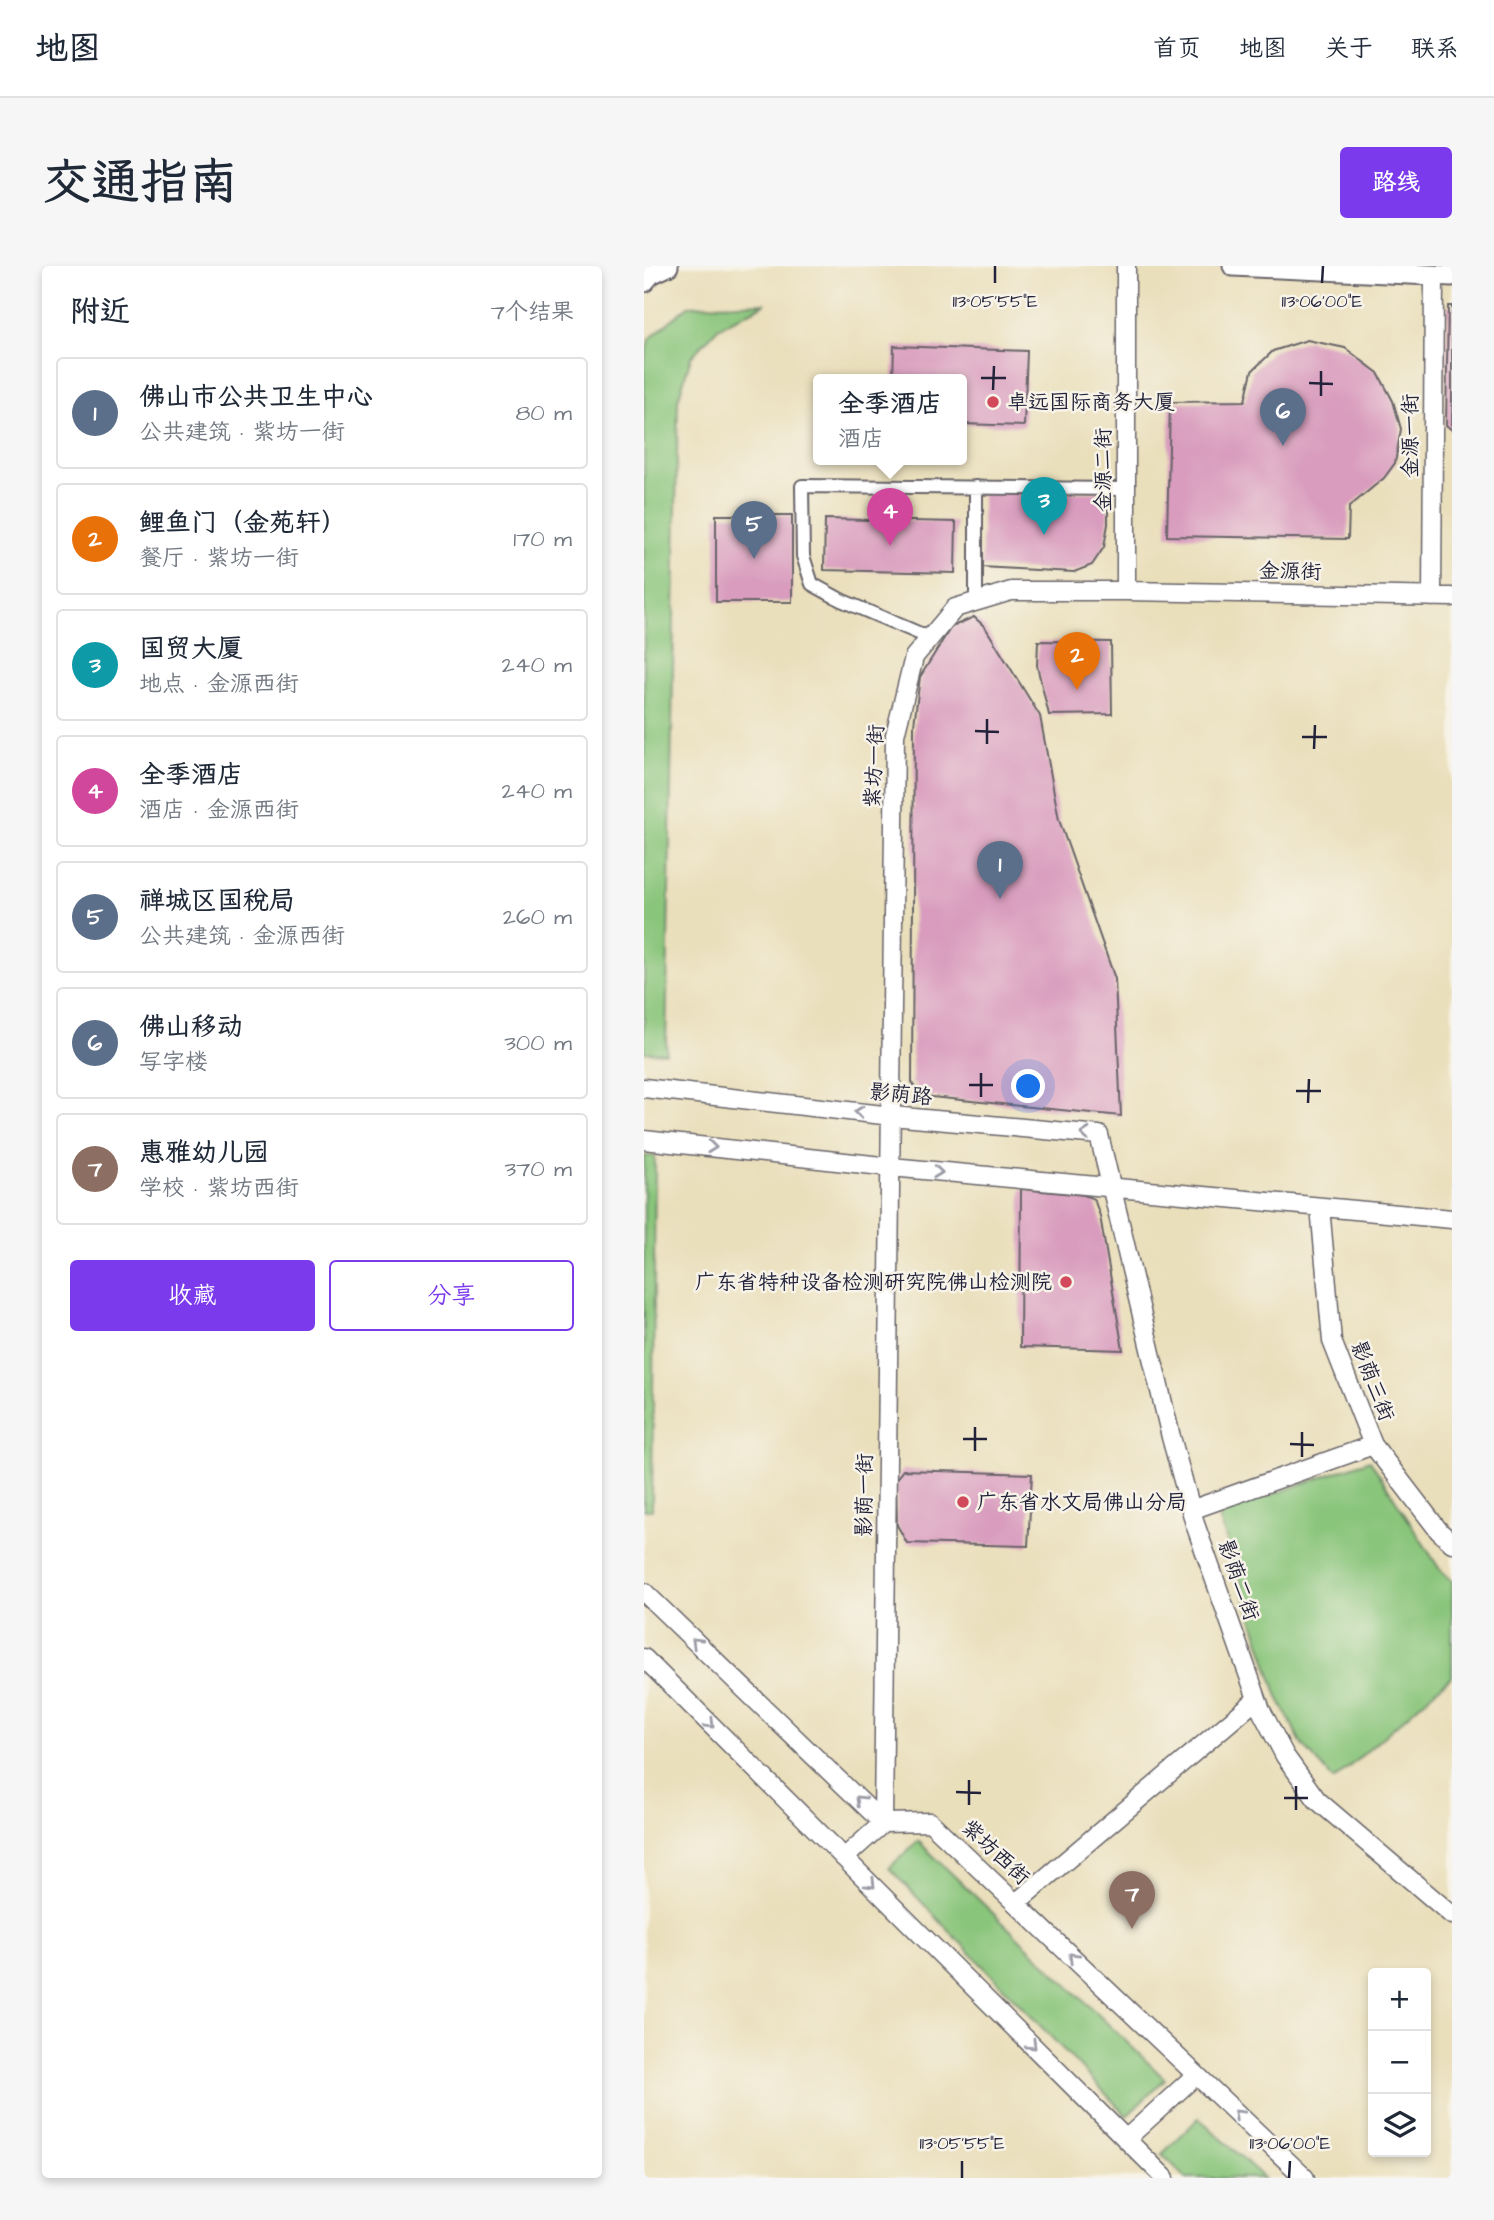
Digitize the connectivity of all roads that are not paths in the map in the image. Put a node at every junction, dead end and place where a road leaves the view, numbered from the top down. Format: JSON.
{"nodes":[{"id":1,"x":668,"y":266,"type":"edge"},
{"id":2,"x":1126,"y":266,"type":"edge"},
{"id":3,"x":1233,"y":266,"type":"edge"},
{"id":4,"x":1443,"y":275,"type":"edge"},
{"id":5,"x":644,"y":282,"type":"edge"},
{"id":6,"x":976,"y":487,"type":"junction"},
{"id":7,"x":1126,"y":489,"type":"junction"},
{"id":8,"x":1126,"y":591,"type":"junction"},
{"id":9,"x":1432,"y":597,"type":"junction"},
{"id":10,"x":1452,"y":597,"type":"edge"},
{"id":11,"x":976,"y":602,"type":"junction"},
{"id":12,"x":930,"y":638,"type":"junction"},
{"id":13,"x":644,"y":1088,"type":"edge"},
{"id":14,"x":892,"y":1116,"type":"junction"},
{"id":15,"x":644,"y":1140,"type":"edge"},
{"id":16,"x":891,"y":1167,"type":"junction"},
{"id":17,"x":1110,"y":1189,"type":"junction"},
{"id":18,"x":1320,"y":1207,"type":"junction"},
{"id":19,"x":1452,"y":1219,"type":"edge"},
{"id":20,"x":1373,"y":1445,"type":"junction"},
{"id":21,"x":1191,"y":1510,"type":"junction"},
{"id":22,"x":1452,"y":1543,"type":"edge"},
{"id":23,"x":644,"y":1592,"type":"edge"},
{"id":24,"x":644,"y":1658,"type":"edge"},
{"id":25,"x":1257,"y":1699,"type":"junction"},
{"id":26,"x":883,"y":1823,"type":"junction"},
{"id":27,"x":844,"y":1857,"type":"junction"},
{"id":28,"x":1016,"y":1903,"type":"junction"},
{"id":29,"x":1452,"y":1915,"type":"edge"},
{"id":30,"x":1196,"y":2075,"type":"junction"},
{"id":31,"x":1126,"y":2139,"type":"junction"},
{"id":32,"x":1165,"y":2178,"type":"edge"},
{"id":33,"x":1305,"y":2178,"type":"edge"}],
"edges":[{"from":1,"to":5,"type":"main road"},
{"from":2,"to":7,"type":"street","name":"金源二街"},
{"from":3,"to":4,"type":"main road"},
{"from":4,"to":9,"type":"street","name":"金源一街"},
{"from":6,"to":7,"type":"street"},
{"from":6,"to":11,"type":"street"},
{"from":6,"to":12,"type":"street"},
{"from":7,"to":8,"type":"street","name":"金源二街"},
{"from":8,"to":9,"type":"street","name":"金源街"},
{"from":8,"to":11,"type":"street","name":"紫坊一街"},
{"from":9,"to":10,"type":"street","name":"金源街"},
{"from":11,"to":12,"type":"street","name":"紫坊一街"},
{"from":12,"to":14,"type":"street","name":"紫坊一街"},
{"from":14,"to":13,"type":"street","name":"影荫路","one_way":true},
{"from":14,"to":16,"type":"street","name":"紫坊一街"},
{"from":17,"to":14,"type":"street","name":"影荫路","one_way":true},
{"from":15,"to":16,"type":"street","one_way":true},
{"from":16,"to":17,"type":"street","one_way":true},
{"from":16,"to":26,"type":"street","name":"影荫一街"},
{"from":17,"to":18,"type":"street"},
{"from":17,"to":21,"type":"street","name":"影荫二街"},
{"from":18,"to":19,"type":"street"},
{"from":18,"to":20,"type":"street","name":"影荫三街"},
{"from":20,"to":21,"type":"street"},
{"from":20,"to":22,"type":"street","name":"影荫三街"},
{"from":21,"to":25,"type":"street","name":"影荫二街"},
{"from":26,"to":23,"type":"street","one_way":true},
{"from":24,"to":27,"type":"street","one_way":true},
{"from":25,"to":28,"type":"street"},
{"from":25,"to":29,"type":"street","name":"影荫二街"},
{"from":26,"to":27,"type":"street"},
{"from":26,"to":28,"type":"street","name":"紫坊西街"},
{"from":27,"to":31,"type":"street","one_way":true},
{"from":30,"to":28,"type":"street","name":"紫坊西街","one_way":true},
{"from":30,"to":31,"type":"street"},
{"from":33,"to":30,"type":"street","name":"紫坊西街","one_way":true},
{"from":31,"to":32,"type":"street"}]}
